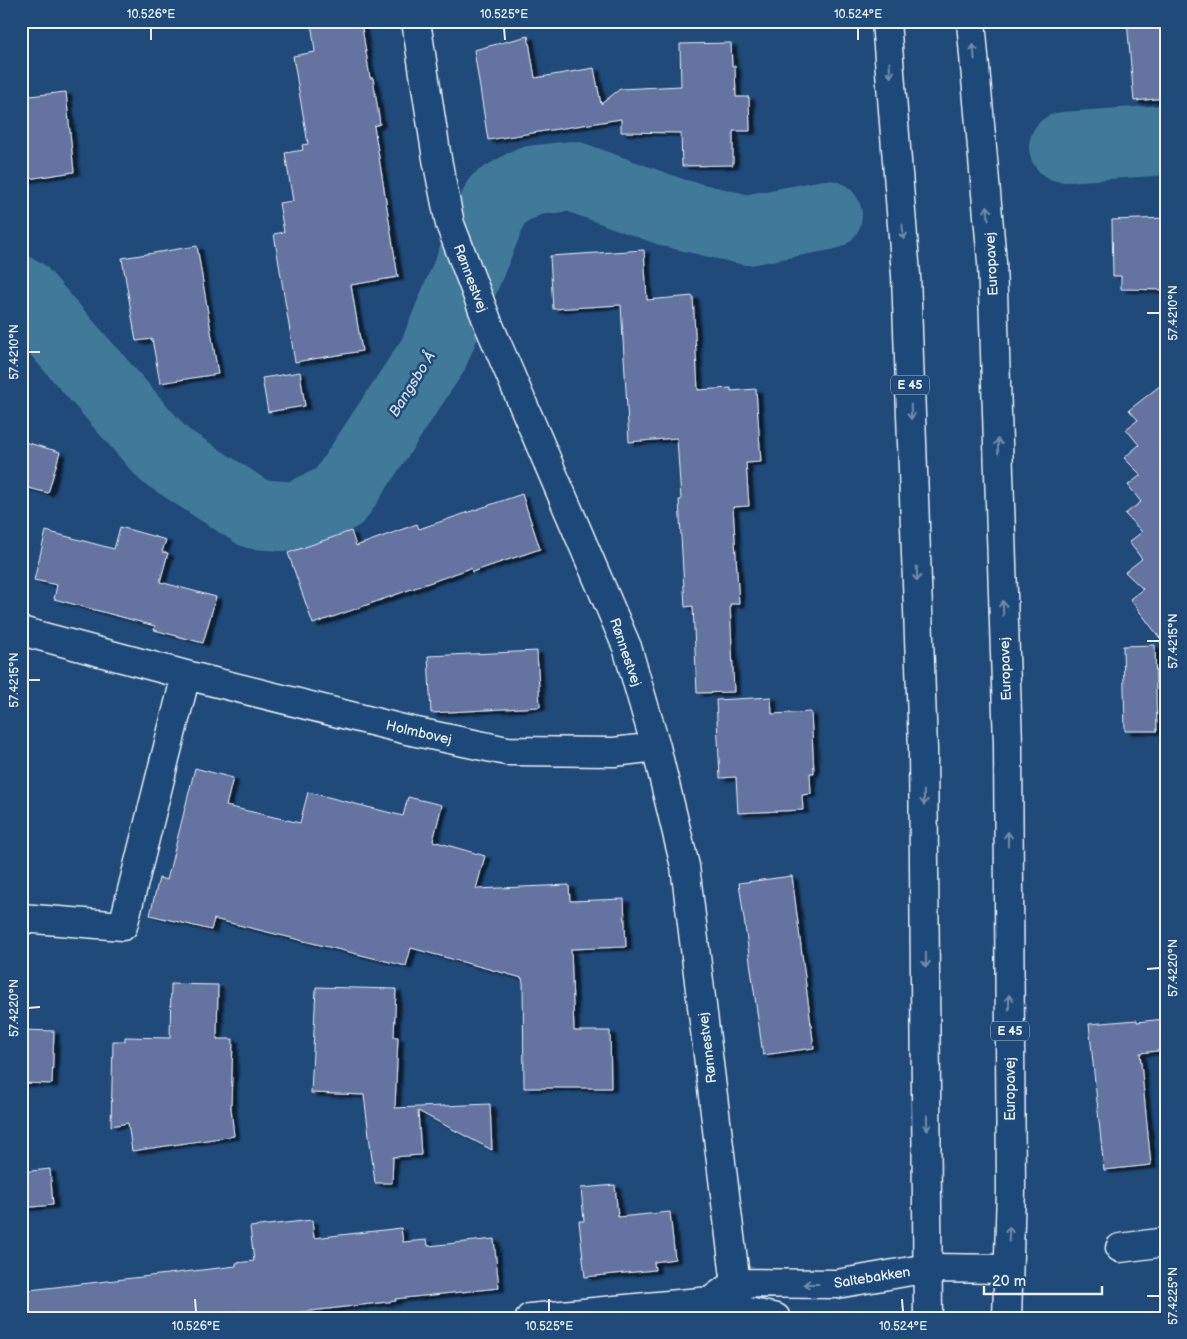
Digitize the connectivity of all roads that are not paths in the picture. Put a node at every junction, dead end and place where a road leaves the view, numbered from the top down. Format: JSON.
{"nodes":[{"id":1,"x":416,"y":21,"type":"edge"},
{"id":2,"x":886,"y":21,"type":"edge"},
{"id":3,"x":971,"y":21,"type":"edge"},
{"id":4,"x":21,"y":631,"type":"edge"},
{"id":5,"x":186,"y":675,"type":"junction"},
{"id":6,"x":656,"y":747,"type":"junction"},
{"id":7,"x":21,"y":918,"type":"edge"},
{"id":8,"x":1166,"y":1242,"type":"edge"},
{"id":9,"x":1120,"y":1248,"type":"dead end"},
{"id":10,"x":928,"y":1268,"type":"junction"},
{"id":11,"x":1008,"y":1269,"type":"junction"},
{"id":12,"x":735,"y":1283,"type":"junction"},
{"id":13,"x":722,"y":1309,"type":"edge"},
{"id":14,"x":530,"y":1318,"type":"edge"},
{"id":15,"x":776,"y":1318,"type":"edge"},
{"id":16,"x":928,"y":1318,"type":"edge"},
{"id":17,"x":1007,"y":1318,"type":"edge"}],
"edges":[{"from":1,"to":6,"type":"street","name":"Rønnestvej"},
{"from":2,"to":10,"type":"street","number":"E 45","one_way":true},
{"from":11,"to":3,"type":"street","name":"Europavej","number":"E 45","one_way":true},
{"from":4,"to":5,"type":"street","name":"Holmbovej"},
{"from":5,"to":6,"type":"street","name":"Holmbovej"},
{"from":5,"to":7,"type":"street"},
{"from":6,"to":12,"type":"street","name":"Rønnestvej"},
{"from":8,"to":9,"type":"street"},
{"from":10,"to":11,"type":"street","name":"Saltebakken"},
{"from":10,"to":12,"type":"street","name":"Saltebakken","one_way":true},
{"from":10,"to":16,"type":"street","number":"E 45"},
{"from":11,"to":17,"type":"street","name":"Europavej","number":"E 45"},
{"from":12,"to":13,"type":"street","name":"Rønnestvej"},
{"from":13,"to":14,"type":"street"},
{"from":13,"to":15,"type":"street"}]}
